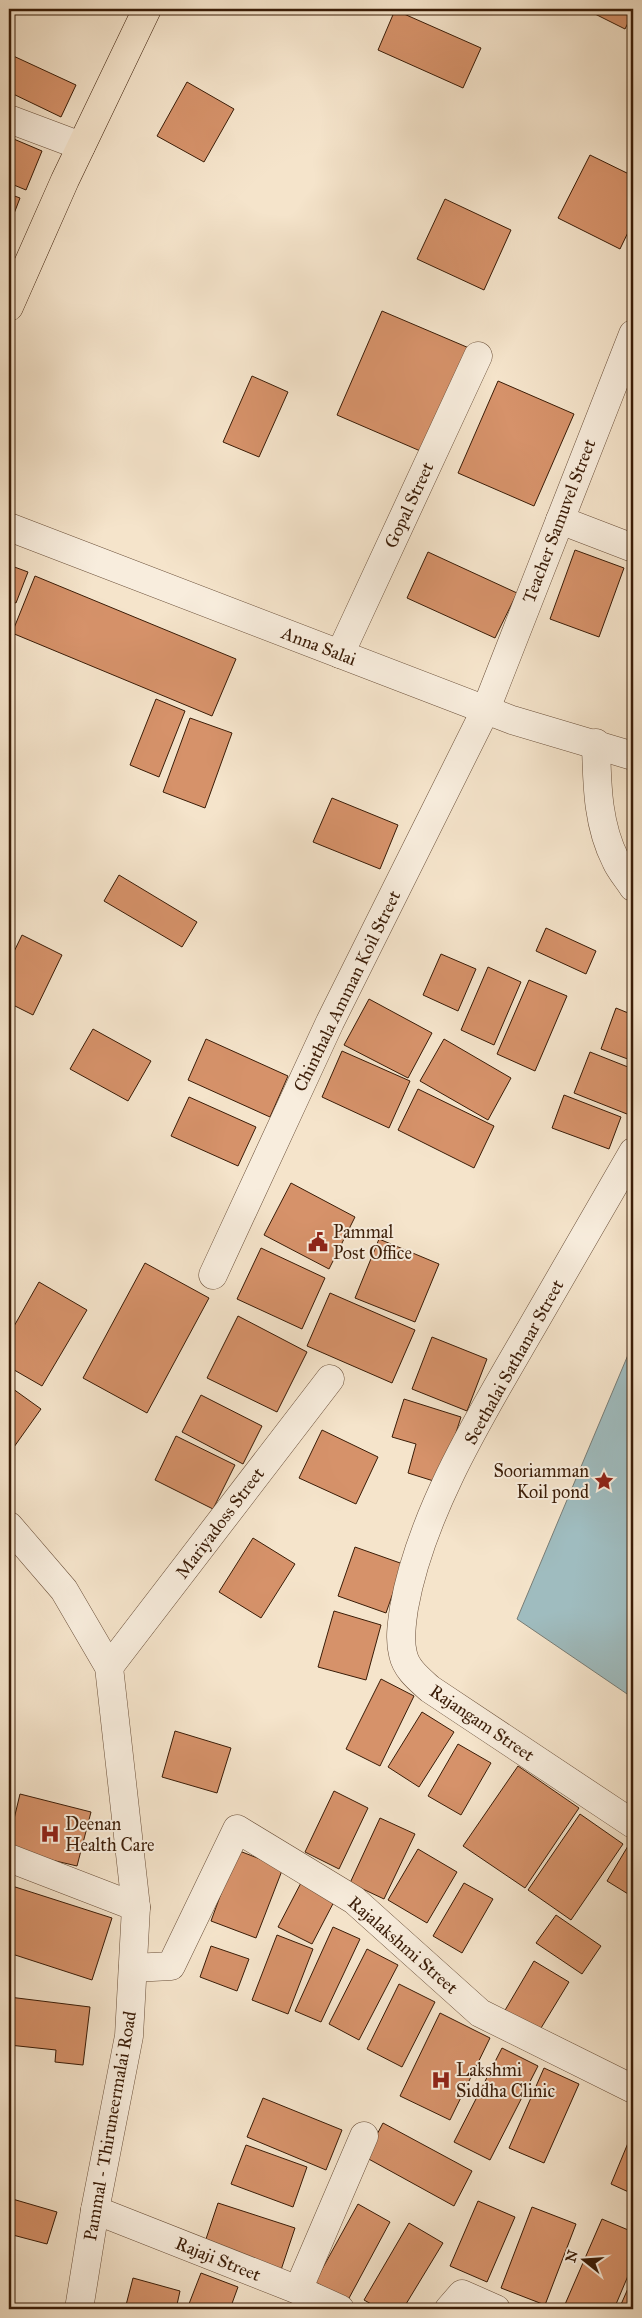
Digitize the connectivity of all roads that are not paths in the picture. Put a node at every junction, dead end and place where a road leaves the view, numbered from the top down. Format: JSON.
{"nodes":[{"id":1,"x":147,"y":9,"type":"edge"},
{"id":2,"x":9,"y":119,"type":"edge"},
{"id":3,"x":81,"y":146,"type":"junction"},
{"id":4,"x":9,"y":307,"type":"edge"},
{"id":5,"x":633,"y":334,"type":"edge"},
{"id":6,"x":478,"y":356,"type":"dead end"},
{"id":7,"x":560,"y":520,"type":"junction"},
{"id":8,"x":9,"y":527,"type":"edge"},
{"id":9,"x":633,"y":548,"type":"edge"},
{"id":10,"x":340,"y":654,"type":"junction"},
{"id":11,"x":486,"y":709,"type":"junction"},
{"id":12,"x":596,"y":743,"type":"junction"},
{"id":13,"x":632,"y":752,"type":"edge"},
{"id":14,"x":633,"y":887,"type":"edge"},
{"id":15,"x":633,"y":1152,"type":"edge"},
{"id":16,"x":213,"y":1275,"type":"dead end"},
{"id":17,"x":330,"y":1379,"type":"dead end"},
{"id":18,"x":9,"y":1526,"type":"edge"},
{"id":19,"x":409,"y":1579,"type":"joint"},
{"id":20,"x":110,"y":1667,"type":"junction"},
{"id":21,"x":633,"y":1824,"type":"edge"},
{"id":22,"x":9,"y":1858,"type":"edge"},
{"id":23,"x":136,"y":1907,"type":"junction"},
{"id":24,"x":133,"y":1968,"type":"junction"},
{"id":25,"x":633,"y":2089,"type":"edge"},
{"id":26,"x":364,"y":2136,"type":"dead end"},
{"id":27,"x":95,"y":2210,"type":"junction"},
{"id":28,"x":298,"y":2290,"type":"junction"},
{"id":29,"x":79,"y":2309,"type":"edge"},
{"id":30,"x":340,"y":2309,"type":"edge"},
{"id":31,"x":449,"y":2309,"type":"edge"},
{"id":32,"x":496,"y":2309,"type":"edge"}],
"edges":[{"from":1,"to":3,"type":"main road"},
{"from":2,"to":3,"type":"street"},
{"from":3,"to":4,"type":"main road"},
{"from":5,"to":7,"type":"street","name":"Teacher Samuvel Street"},
{"from":6,"to":10,"type":"street","name":"Gopal Street"},
{"from":7,"to":9,"type":"street"},
{"from":7,"to":11,"type":"street","name":"Teacher Samuvel Street"},
{"from":8,"to":10,"type":"street","name":"Anna Salai"},
{"from":10,"to":11,"type":"street","name":"Anna Salai"},
{"from":11,"to":12,"type":"street","name":"Anna Salai"},
{"from":11,"to":16,"type":"street","name":"Chinthala Amman Koil Street"},
{"from":12,"to":13,"type":"street","name":"Anna Salai"},
{"from":12,"to":14,"type":"street"},
{"from":15,"to":19,"type":"street","name":"Seethalai Sathanar Street"},
{"from":17,"to":20,"type":"street","name":"Mariyadoss Street"},
{"from":18,"to":20,"type":"street","name":"Pammal - Thiruneermalai Road"},
{"from":19,"to":21,"type":"street","name":"Rajangam Street"},
{"from":20,"to":23,"type":"street","name":"Pammal - Thiruneermalai Road"},
{"from":22,"to":23,"type":"street"},
{"from":23,"to":24,"type":"street","name":"Pammal - Thiruneermalai Road"},
{"from":24,"to":25,"type":"street","name":"Rajalakshmi Street"},
{"from":24,"to":27,"type":"street","name":"Pammal - Thiruneermalai Road"},
{"from":26,"to":28,"type":"street"},
{"from":27,"to":28,"type":"street","name":"Rajaji Street"},
{"from":27,"to":29,"type":"street","name":"Pammal - Thiruneermalai Road"},
{"from":28,"to":30,"type":"street","name":"Rajaji Street"},
{"from":31,"to":32,"type":"street"}]}
